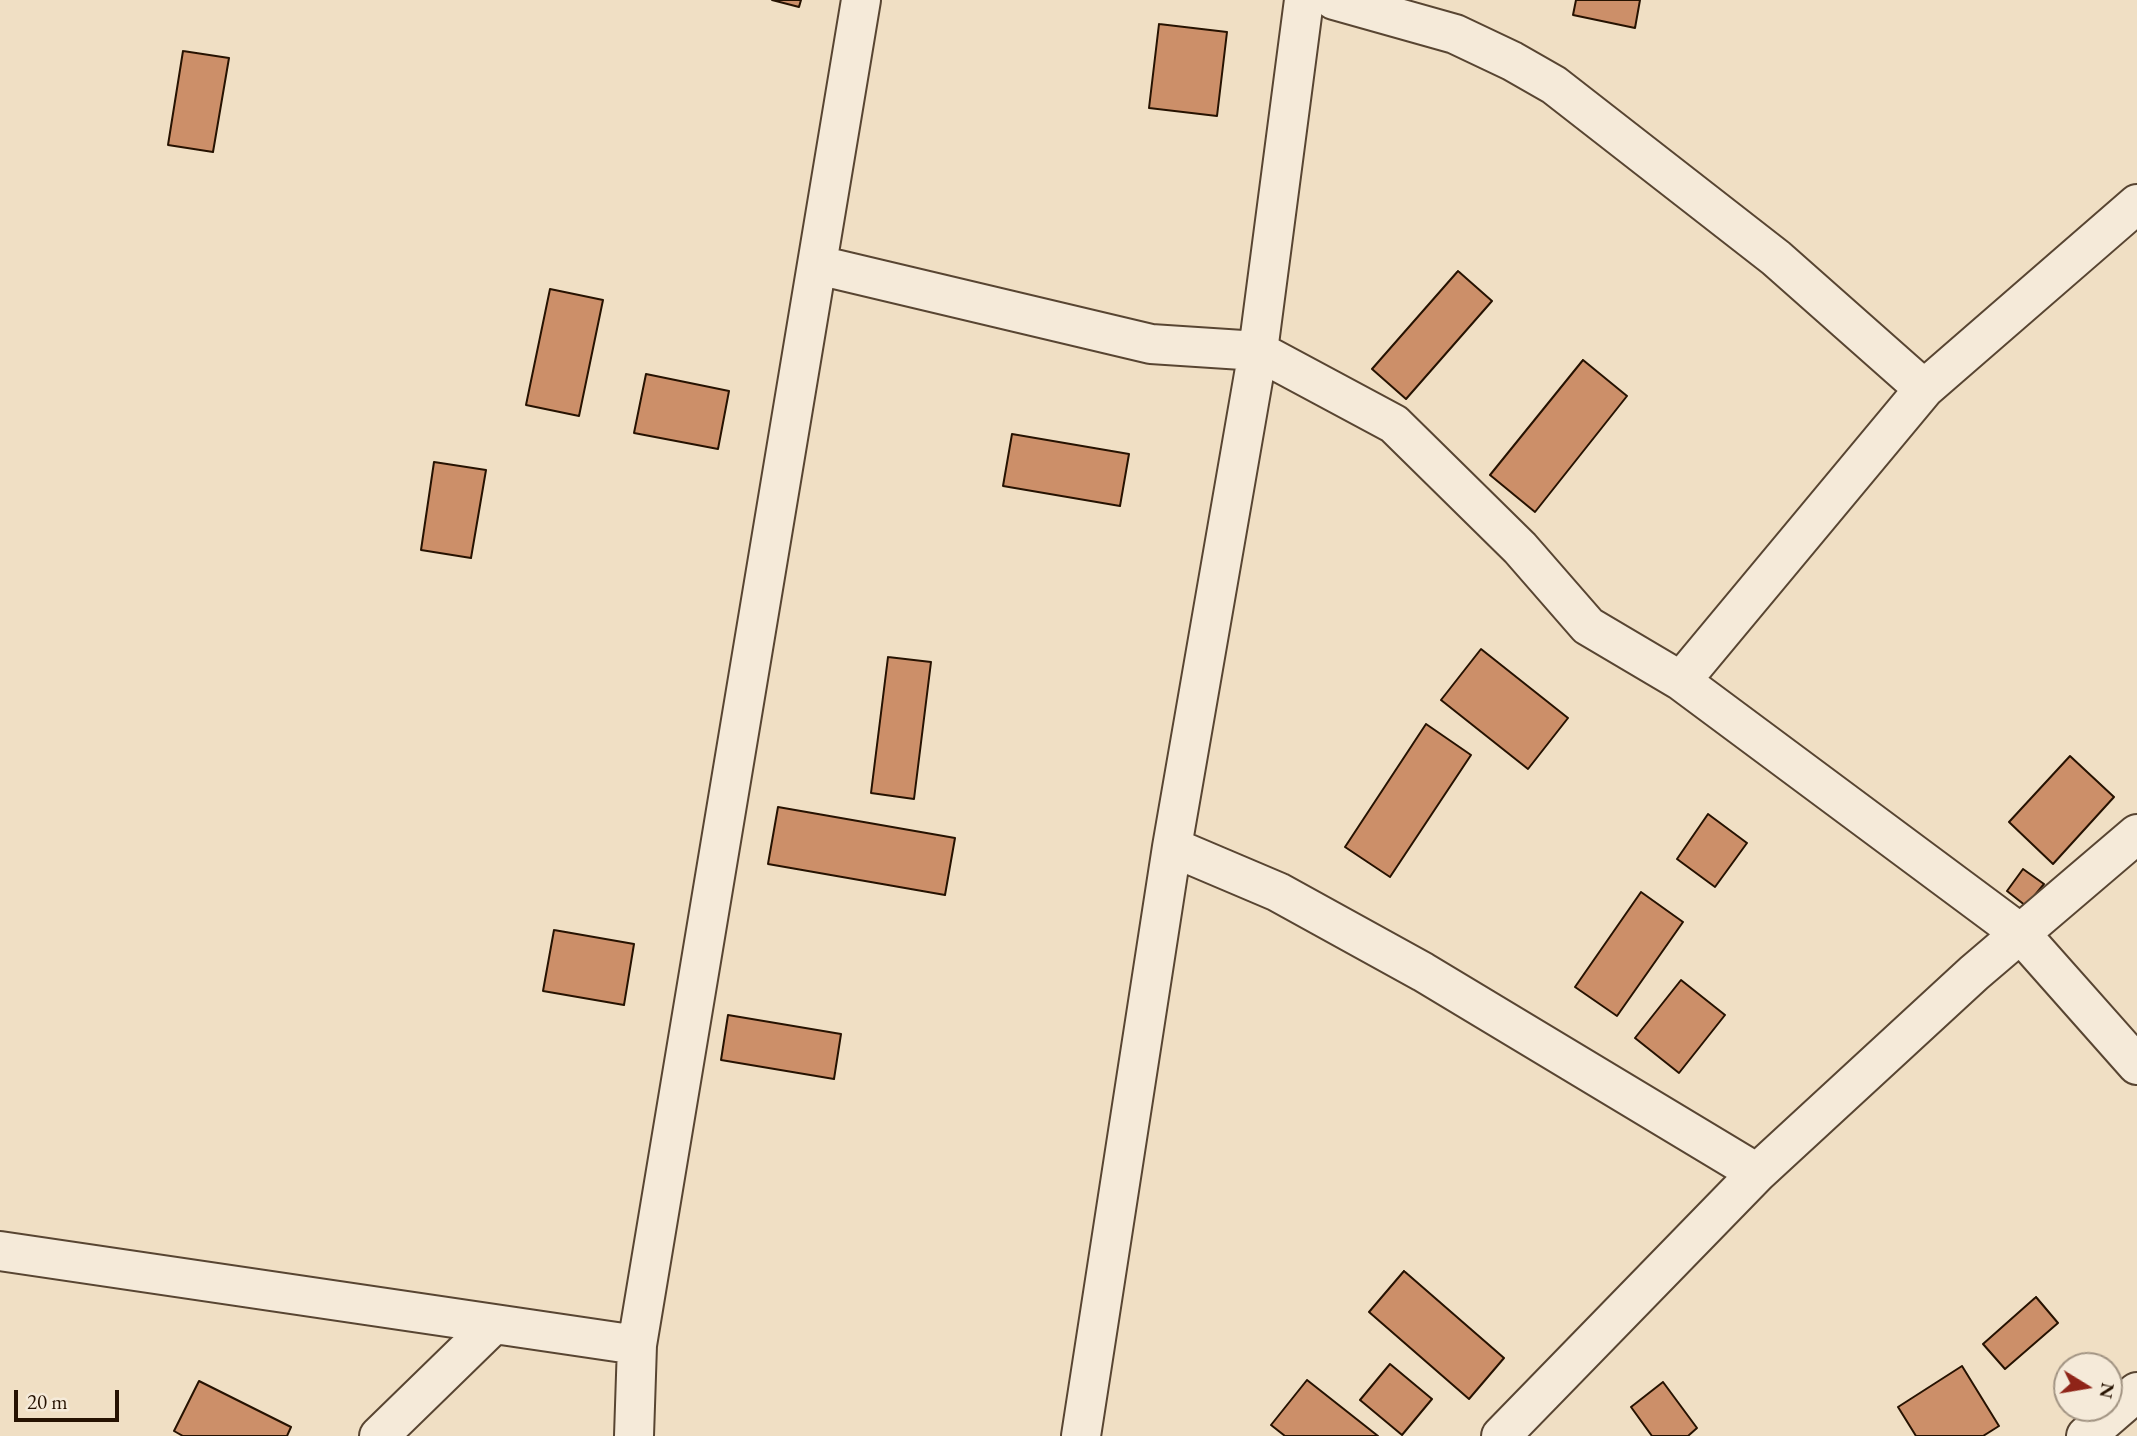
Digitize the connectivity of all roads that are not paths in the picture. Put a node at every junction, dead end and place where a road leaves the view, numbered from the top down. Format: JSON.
{"nodes":[{"id":1,"x":862,"y":0,"type":"edge"},
{"id":2,"x":1304,"y":0,"type":"edge"},
{"id":3,"x":1334,"y":0,"type":"edge"},
{"id":4,"x":2137,"y":204,"type":"edge"},
{"id":5,"x":818,"y":265,"type":"junction"},
{"id":6,"x":1258,"y":351,"type":"junction"},
{"id":7,"x":1924,"y":390,"type":"junction"},
{"id":8,"x":1681,"y":681,"type":"junction"},
{"id":9,"x":2137,"y":834,"type":"edge"},
{"id":10,"x":1172,"y":847,"type":"junction"},
{"id":11,"x":2020,"y":933,"type":"junction"},
{"id":12,"x":2137,"y":1065,"type":"edge"},
{"id":13,"x":1756,"y":1173,"type":"junction"},
{"id":14,"x":0,"y":1251,"type":"edge"},
{"id":15,"x":494,"y":1324,"type":"junction"},
{"id":16,"x":637,"y":1345,"type":"junction"},
{"id":17,"x":2137,"y":1392,"type":"edge"},
{"id":18,"x":379,"y":1436,"type":"edge"},
{"id":19,"x":634,"y":1436,"type":"edge"},
{"id":20,"x":1081,"y":1436,"type":"edge"},
{"id":21,"x":1502,"y":1436,"type":"edge"},
{"id":22,"x":2086,"y":1436,"type":"edge"}],
"edges":[{"from":1,"to":5,"type":"street"},
{"from":2,"to":6,"type":"street"},
{"from":3,"to":7,"type":"street"},
{"from":4,"to":7,"type":"street"},
{"from":5,"to":6,"type":"street"},
{"from":5,"to":16,"type":"street"},
{"from":6,"to":8,"type":"street"},
{"from":6,"to":10,"type":"street"},
{"from":7,"to":8,"type":"street"},
{"from":8,"to":11,"type":"street"},
{"from":9,"to":11,"type":"street"},
{"from":10,"to":13,"type":"street"},
{"from":10,"to":20,"type":"street"},
{"from":11,"to":12,"type":"street"},
{"from":11,"to":13,"type":"street"},
{"from":13,"to":21,"type":"street"},
{"from":14,"to":15,"type":"street"},
{"from":15,"to":16,"type":"street"},
{"from":15,"to":18,"type":"street"},
{"from":16,"to":19,"type":"street"},
{"from":17,"to":22,"type":"street"}]}
